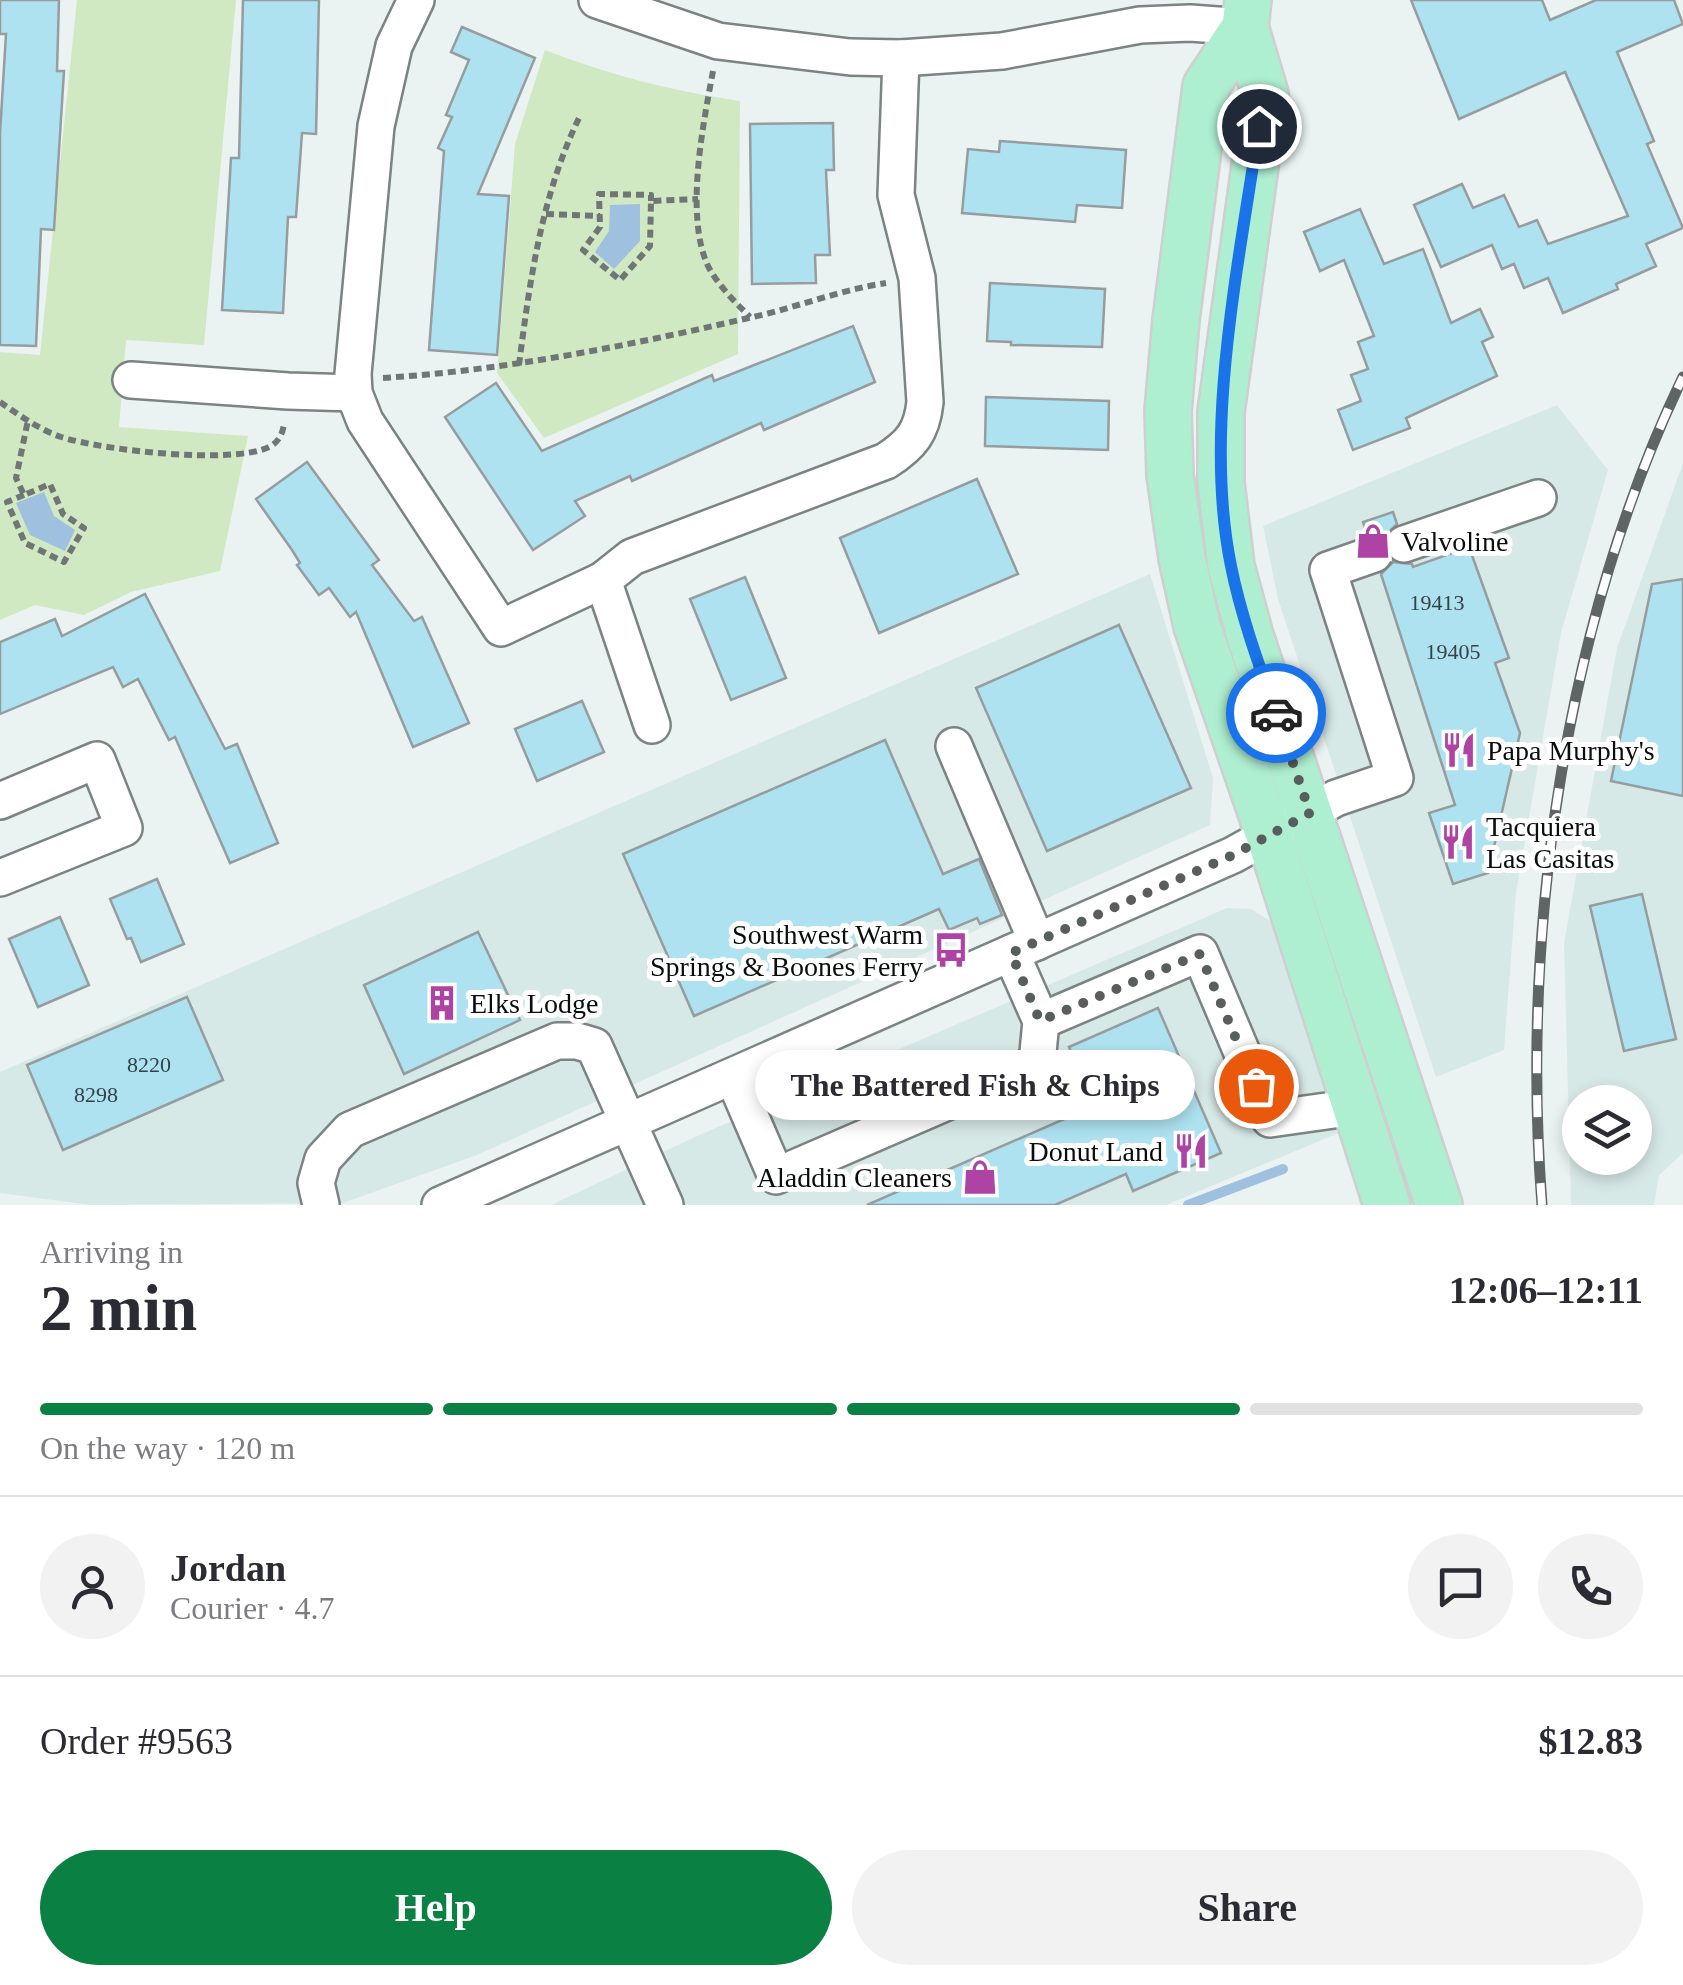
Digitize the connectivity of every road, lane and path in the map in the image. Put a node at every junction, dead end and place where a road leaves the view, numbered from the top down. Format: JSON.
{"nodes":[{"id":1,"x":416,"y":0,"type":"edge"},
{"id":2,"x":597,"y":0,"type":"edge"},
{"id":3,"x":1247,"y":14,"type":"edge"},
{"id":4,"x":718,"y":41,"type":"junction"},
{"id":5,"x":902,"y":58,"type":"junction"},
{"id":6,"x":580,"y":114,"type":"dead end"},
{"id":7,"x":698,"y":199,"type":"junction"},
{"id":8,"x":651,"y":201,"type":"junction"},
{"id":9,"x":546,"y":214,"type":"junction"},
{"id":10,"x":600,"y":216,"type":"junction"},
{"id":11,"x":917,"y":278,"type":"junction"},
{"id":12,"x":750,"y":318,"type":"junction"},
{"id":13,"x":519,"y":365,"type":"junction"},
{"id":14,"x":131,"y":380,"type":"dead end"},
{"id":15,"x":353,"y":383,"type":"junction"},
{"id":16,"x":288,"y":392,"type":"junction"},
{"id":17,"x":0,"y":402,"type":"edge"},
{"id":18,"x":28,"y":420,"type":"junction"},
{"id":19,"x":24,"y":495,"type":"junction"},
{"id":20,"x":1538,"y":498,"type":"dead end"},
{"id":21,"x":602,"y":580,"type":"junction"},
{"id":22,"x":652,"y":725,"type":"dead end"},
{"id":23,"x":954,"y":746,"type":"dead end"},
{"id":24,"x":0,"y":802,"type":"edge"},
{"id":25,"x":1310,"y":813,"type":"junction"},
{"id":26,"x":1269,"y":836,"type":"junction"},
{"id":27,"x":0,"y":878,"type":"edge"},
{"id":28,"x":1024,"y":947,"type":"junction"},
{"id":29,"x":1040,"y":1021,"type":"junction"},
{"id":30,"x":733,"y":1076,"type":"junction"},
{"id":31,"x":1355,"y":1107,"type":"junction"},
{"id":32,"x":628,"y":1123,"type":"junction"},
{"id":33,"x":1380,"y":1202,"type":"edge"},
{"id":34,"x":321,"y":1205,"type":"edge"},
{"id":35,"x":440,"y":1205,"type":"edge"},
{"id":36,"x":665,"y":1205,"type":"edge"},
{"id":37,"x":1439,"y":1205,"type":"edge"}],
"edges":[{"from":1,"to":15,"type":"street"},
{"from":2,"to":4,"type":"street"},
{"from":3,"to":5,"type":"street"},
{"from":3,"to":25,"type":"main road"},
{"from":3,"to":26,"type":"main road"},
{"from":4,"to":5,"type":"street"},
{"from":4,"to":7,"type":"path"},
{"from":5,"to":11,"type":"street"},
{"from":6,"to":9,"type":"path"},
{"from":7,"to":8,"type":"path"},
{"from":7,"to":12,"type":"path"},
{"from":8,"to":10,"type":"path"},
{"from":8,"to":10,"type":"path"},
{"from":9,"to":10,"type":"path"},
{"from":9,"to":13,"type":"path"},
{"from":11,"to":12,"type":"path"},
{"from":11,"to":21,"type":"street"},
{"from":12,"to":13,"type":"path"},
{"from":13,"to":15,"type":"path"},
{"from":14,"to":16,"type":"street"},
{"from":15,"to":16,"type":"street"},
{"from":15,"to":21,"type":"street"},
{"from":16,"to":18,"type":"path"},
{"from":17,"to":18,"type":"path"},
{"from":18,"to":19,"type":"path"},
{"from":19,"to":19,"type":"path"},
{"from":20,"to":25,"type":"street"},
{"from":21,"to":22,"type":"street"},
{"from":23,"to":28,"type":"street"},
{"from":24,"to":27,"type":"street"},
{"from":25,"to":26,"type":"street"},
{"from":25,"to":37,"type":"main road"},
{"from":26,"to":28,"type":"street"},
{"from":26,"to":31,"type":"main road"},
{"from":28,"to":29,"type":"street"},
{"from":28,"to":30,"type":"street"},
{"from":29,"to":30,"type":"street"},
{"from":29,"to":31,"type":"street"},
{"from":30,"to":32,"type":"street"},
{"from":31,"to":33,"type":"main road"},
{"from":32,"to":34,"type":"street"},
{"from":32,"to":35,"type":"street"},
{"from":32,"to":36,"type":"street"}]}
